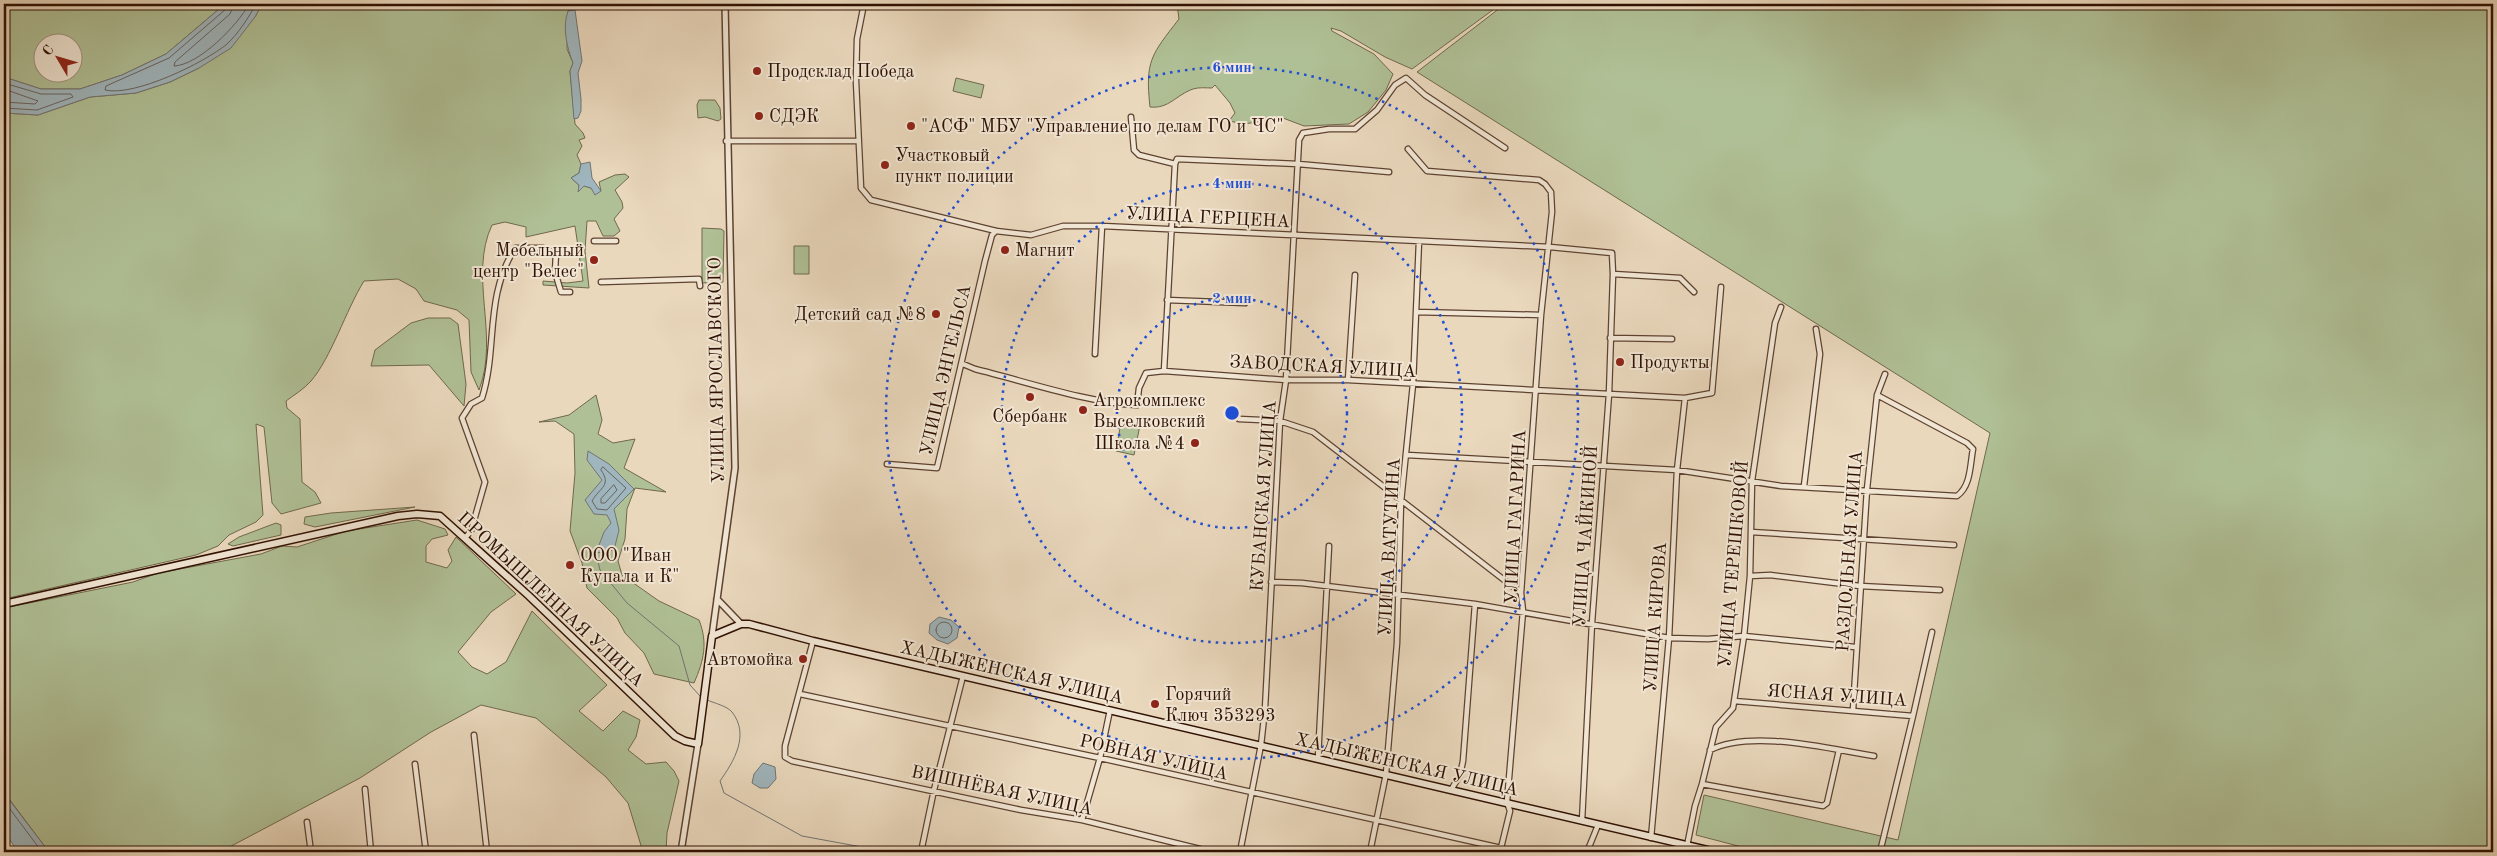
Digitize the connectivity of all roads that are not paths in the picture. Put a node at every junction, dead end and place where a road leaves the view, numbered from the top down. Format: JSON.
{"nodes":[{"id":1,"x":725,"y":4,"type":"edge"},
{"id":2,"x":864,"y":4,"type":"edge"},
{"id":3,"x":1131,"y":117,"type":"dead end"},
{"id":4,"x":726,"y":141,"type":"junction"},
{"id":5,"x":858,"y":141,"type":"junction"},
{"id":6,"x":1506,"y":148,"type":"dead end"},
{"id":7,"x":1408,"y":149,"type":"dead end"},
{"id":8,"x":1175,"y":164,"type":"junction"},
{"id":9,"x":1298,"y":164,"type":"junction"},
{"id":10,"x":1389,"y":172,"type":"dead end"},
{"id":11,"x":1102,"y":226,"type":"junction"},
{"id":12,"x":1171,"y":230,"type":"junction"},
{"id":13,"x":996,"y":231,"type":"junction"},
{"id":14,"x":1294,"y":235,"type":"junction"},
{"id":15,"x":594,"y":241,"type":"dead end"},
{"id":16,"x":616,"y":241,"type":"dead end"},
{"id":17,"x":1420,"y":241,"type":"junction"},
{"id":18,"x":1550,"y":247,"type":"junction"},
{"id":19,"x":1612,"y":253,"type":"joint"},
{"id":20,"x":1613,"y":274,"type":"junction"},
{"id":21,"x":1356,"y":276,"type":"dead end"},
{"id":22,"x":601,"y":282,"type":"dead end"},
{"id":23,"x":700,"y":286,"type":"dead end"},
{"id":24,"x":1721,"y":286,"type":"dead end"},
{"id":25,"x":570,"y":292,"type":"dead end"},
{"id":26,"x":1694,"y":292,"type":"dead end"},
{"id":27,"x":1167,"y":300,"type":"junction"},
{"id":28,"x":1245,"y":303,"type":"dead end"},
{"id":29,"x":1781,"y":306,"type":"dead end"},
{"id":30,"x":1416,"y":312,"type":"junction"},
{"id":31,"x":1541,"y":315,"type":"junction"},
{"id":32,"x":1816,"y":329,"type":"dead end"},
{"id":33,"x":1610,"y":338,"type":"junction"},
{"id":34,"x":1672,"y":339,"type":"dead end"},
{"id":35,"x":1095,"y":354,"type":"dead end"},
{"id":36,"x":963,"y":364,"type":"junction"},
{"id":37,"x":1164,"y":371,"type":"junction"},
{"id":38,"x":1885,"y":374,"type":"dead end"},
{"id":39,"x":1286,"y":380,"type":"junction"},
{"id":40,"x":1348,"y":380,"type":"junction"},
{"id":41,"x":1413,"y":384,"type":"junction"},
{"id":42,"x":1536,"y":390,"type":"junction"},
{"id":43,"x":1609,"y":394,"type":"junction"},
{"id":44,"x":1877,"y":395,"type":"junction"},
{"id":45,"x":1685,"y":398,"type":"junction"},
{"id":46,"x":1239,"y":419,"type":"dead end"},
{"id":47,"x":1280,"y":421,"type":"junction"},
{"id":48,"x":1407,"y":455,"type":"junction"},
{"id":49,"x":1531,"y":461,"type":"junction"},
{"id":50,"x":887,"y":464,"type":"dead end"},
{"id":51,"x":1604,"y":466,"type":"junction"},
{"id":52,"x":1677,"y":470,"type":"junction"},
{"id":53,"x":1752,"y":481,"type":"junction"},
{"id":54,"x":1804,"y":486,"type":"junction"},
{"id":55,"x":1867,"y":489,"type":"junction"},
{"id":56,"x":1402,"y":502,"type":"junction"},
{"id":57,"x":1751,"y":532,"type":"junction"},
{"id":58,"x":465,"y":538,"type":"junction"},
{"id":59,"x":1864,"y":538,"type":"junction"},
{"id":60,"x":1954,"y":545,"type":"dead end"},
{"id":61,"x":1329,"y":546,"type":"dead end"},
{"id":62,"x":1750,"y":576,"type":"junction"},
{"id":63,"x":1271,"y":582,"type":"junction"},
{"id":64,"x":1328,"y":586,"type":"junction"},
{"id":65,"x":1860,"y":586,"type":"junction"},
{"id":66,"x":1940,"y":590,"type":"dead end"},
{"id":67,"x":1520,"y":593,"type":"junction"},
{"id":68,"x":1398,"y":594,"type":"junction"},
{"id":69,"x":717,"y":599,"type":"junction"},
{"id":70,"x":4,"y":604,"type":"edge"},
{"id":71,"x":1475,"y":604,"type":"junction"},
{"id":72,"x":1523,"y":612,"type":"junction"},
{"id":73,"x":1592,"y":623,"type":"junction"},
{"id":74,"x":741,"y":624,"type":"junction"},
{"id":75,"x":1932,"y":632,"type":"dead end"},
{"id":76,"x":712,"y":636,"type":"junction"},
{"id":77,"x":1744,"y":636,"type":"junction"},
{"id":78,"x":1668,"y":638,"type":"junction"},
{"id":79,"x":813,"y":641,"type":"junction"},
{"id":80,"x":1856,"y":647,"type":"junction"},
{"id":81,"x":963,"y":676,"type":"junction"},
{"id":82,"x":800,"y":694,"type":"junction"},
{"id":83,"x":1734,"y":701,"type":"junction"},
{"id":84,"x":1110,"y":710,"type":"junction"},
{"id":85,"x":1853,"y":710,"type":"junction"},
{"id":86,"x":1913,"y":716,"type":"junction"},
{"id":87,"x":951,"y":725,"type":"junction"},
{"id":88,"x":474,"y":735,"type":"dead end"},
{"id":89,"x":698,"y":744,"type":"junction"},
{"id":90,"x":1261,"y":745,"type":"junction"},
{"id":91,"x":1710,"y":750,"type":"junction"},
{"id":92,"x":1839,"y":750,"type":"junction"},
{"id":93,"x":1874,"y":756,"type":"dead end"},
{"id":94,"x":1100,"y":758,"type":"junction"},
{"id":95,"x":1318,"y":758,"type":"junction"},
{"id":96,"x":415,"y":764,"type":"dead end"},
{"id":97,"x":1386,"y":774,"type":"junction"},
{"id":98,"x":1702,"y":784,"type":"junction"},
{"id":99,"x":365,"y":789,"type":"dead end"},
{"id":100,"x":934,"y":790,"type":"junction"},
{"id":101,"x":1451,"y":790,"type":"junction"},
{"id":102,"x":1252,"y":794,"type":"junction"},
{"id":103,"x":1507,"y":802,"type":"junction"},
{"id":104,"x":1082,"y":820,"type":"junction"},
{"id":105,"x":1377,"y":821,"type":"junction"},
{"id":106,"x":1582,"y":821,"type":"junction"},
{"id":107,"x":307,"y":822,"type":"dead end"},
{"id":108,"x":1598,"y":826,"type":"junction"},
{"id":109,"x":1651,"y":838,"type":"junction"},
{"id":110,"x":1687,"y":846,"type":"junction"},
{"id":111,"x":1500,"y":850,"type":"edge"},
{"id":112,"x":1708,"y":851,"type":"edge"},
{"id":113,"x":311,"y":852,"type":"edge"},
{"id":114,"x":371,"y":852,"type":"edge"},
{"id":115,"x":426,"y":852,"type":"edge"},
{"id":116,"x":487,"y":852,"type":"edge"},
{"id":117,"x":682,"y":852,"type":"edge"},
{"id":118,"x":921,"y":852,"type":"edge"},
{"id":119,"x":1212,"y":852,"type":"edge"},
{"id":120,"x":1240,"y":852,"type":"edge"},
{"id":121,"x":1370,"y":852,"type":"edge"},
{"id":122,"x":1588,"y":852,"type":"edge"},
{"id":123,"x":1716,"y":852,"type":"edge"},
{"id":124,"x":1880,"y":852,"type":"edge"}],
"edges":[{"from":1,"to":4,"type":"street","name":"УЛИЦА ЯРОСЛАВСКОГО"},
{"from":2,"to":5,"type":"street","name":"УЛИЦА ГЕРЦЕНА"},
{"from":3,"to":8,"type":"street"},
{"from":4,"to":5,"type":"street"},
{"from":4,"to":69,"type":"street","name":"УЛИЦА ЯРОСЛАВСКОГО"},
{"from":5,"to":13,"type":"street","name":"УЛИЦА ГЕРЦЕНА"},
{"from":6,"to":9,"type":"street","name":"КУБАНСКАЯ УЛИЦА"},
{"from":7,"to":18,"type":"street","name":"УЛИЦА ГАГАРИНА"},
{"from":8,"to":9,"type":"street"},
{"from":8,"to":12,"type":"street"},
{"from":9,"to":10,"type":"street"},
{"from":9,"to":14,"type":"street","name":"КУБАНСКАЯ УЛИЦА"},
{"from":11,"to":12,"type":"street","name":"УЛИЦА ГЕРЦЕНА"},
{"from":11,"to":13,"type":"street","name":"УЛИЦА ГЕРЦЕНА"},
{"from":11,"to":35,"type":"street"},
{"from":12,"to":14,"type":"street","name":"УЛИЦА ГЕРЦЕНА"},
{"from":12,"to":27,"type":"street"},
{"from":13,"to":36,"type":"street","name":"УЛИЦА ЭНГЕЛЬСА"},
{"from":14,"to":17,"type":"street","name":"УЛИЦА ГЕРЦЕНА"},
{"from":14,"to":39,"type":"street","name":"КУБАНСКАЯ УЛИЦА"},
{"from":15,"to":16,"type":"street"},
{"from":17,"to":18,"type":"street","name":"УЛИЦА ГЕРЦЕНА"},
{"from":17,"to":30,"type":"street","name":"УЛИЦА ВАТУТИНА"},
{"from":18,"to":19,"type":"street","name":"УЛИЦА ГЕРЦЕНА"},
{"from":18,"to":31,"type":"street","name":"УЛИЦА ГАГАРИНА"},
{"from":19,"to":20,"type":"street","name":"УЛИЦА ЧАЙКИНОЙ"},
{"from":20,"to":26,"type":"street"},
{"from":20,"to":33,"type":"street","name":"УЛИЦА ЧАЙКИНОЙ"},
{"from":21,"to":40,"type":"street"},
{"from":22,"to":23,"type":"street"},
{"from":24,"to":45,"type":"street","name":"ЗАВОДСКАЯ УЛИЦА"},
{"from":25,"to":58,"type":"street"},
{"from":27,"to":28,"type":"street"},
{"from":27,"to":37,"type":"street"},
{"from":29,"to":53,"type":"street","name":"УЛИЦА ТЕРЕШКОВОЙ"},
{"from":30,"to":31,"type":"street"},
{"from":30,"to":41,"type":"street","name":"УЛИЦА ВАТУТИНА"},
{"from":31,"to":42,"type":"street","name":"УЛИЦА ГАГАРИНА"},
{"from":32,"to":54,"type":"street"},
{"from":33,"to":34,"type":"street"},
{"from":33,"to":43,"type":"street","name":"УЛИЦА ЧАЙКИНОЙ"},
{"from":36,"to":37,"type":"street","name":"ЗАВОДСКАЯ УЛИЦА"},
{"from":36,"to":50,"type":"street","name":"УЛИЦА ЭНГЕЛЬСА"},
{"from":37,"to":39,"type":"street","name":"ЗАВОДСКАЯ УЛИЦА"},
{"from":38,"to":44,"type":"street","name":"РАЗДОЛЬНАЯ УЛИЦА"},
{"from":39,"to":40,"type":"street","name":"ЗАВОДСКАЯ УЛИЦА"},
{"from":39,"to":47,"type":"street","name":"КУБАНСКАЯ УЛИЦА"},
{"from":40,"to":41,"type":"street","name":"ЗАВОДСКАЯ УЛИЦА"},
{"from":41,"to":42,"type":"street","name":"ЗАВОДСКАЯ УЛИЦА"},
{"from":41,"to":48,"type":"street","name":"УЛИЦА ВАТУТИНА"},
{"from":42,"to":43,"type":"street","name":"ЗАВОДСКАЯ УЛИЦА"},
{"from":42,"to":49,"type":"street","name":"УЛИЦА ГАГАРИНА"},
{"from":43,"to":45,"type":"street","name":"ЗАВОДСКАЯ УЛИЦА"},
{"from":43,"to":51,"type":"street","name":"УЛИЦА ЧАЙКИНОЙ"},
{"from":44,"to":55,"type":"street","name":"РАЗДОЛЬНАЯ УЛИЦА"},
{"from":44,"to":55,"type":"street"},
{"from":45,"to":52,"type":"street","name":"УЛИЦА КИРОВА"},
{"from":46,"to":47,"type":"street"},
{"from":47,"to":56,"type":"street"},
{"from":47,"to":63,"type":"street","name":"КУБАНСКАЯ УЛИЦА"},
{"from":48,"to":49,"type":"street"},
{"from":48,"to":56,"type":"street","name":"УЛИЦА ВАТУТИНА"},
{"from":49,"to":51,"type":"street"},
{"from":49,"to":67,"type":"street","name":"УЛИЦА ГАГАРИНА"},
{"from":51,"to":52,"type":"street"},
{"from":51,"to":73,"type":"street","name":"УЛИЦА ЧАЙКИНОЙ"},
{"from":52,"to":53,"type":"street"},
{"from":52,"to":78,"type":"street","name":"УЛИЦА КИРОВА"},
{"from":53,"to":54,"type":"street"},
{"from":53,"to":57,"type":"street","name":"УЛИЦА ТЕРЕШКОВОЙ"},
{"from":54,"to":55,"type":"street"},
{"from":55,"to":59,"type":"street","name":"РАЗДОЛЬНАЯ УЛИЦА"},
{"from":56,"to":67,"type":"street"},
{"from":56,"to":68,"type":"street","name":"УЛИЦА ВАТУТИНА"},
{"from":57,"to":59,"type":"street"},
{"from":57,"to":62,"type":"street","name":"УЛИЦА ТЕРЕШКОВОЙ"},
{"from":58,"to":70,"type":"main road","name":"ПРОМЫШЛЕННАЯ УЛИЦА"},
{"from":58,"to":89,"type":"main road","name":"ПРОМЫШЛЕННАЯ УЛИЦА"},
{"from":59,"to":60,"type":"street"},
{"from":59,"to":65,"type":"street","name":"РАЗДОЛЬНАЯ УЛИЦА"},
{"from":61,"to":64,"type":"street"},
{"from":62,"to":65,"type":"street"},
{"from":62,"to":77,"type":"street","name":"УЛИЦА ТЕРЕШКОВОЙ"},
{"from":63,"to":64,"type":"street"},
{"from":63,"to":90,"type":"street","name":"КУБАНСКАЯ УЛИЦА"},
{"from":64,"to":68,"type":"street"},
{"from":64,"to":95,"type":"street"},
{"from":65,"to":66,"type":"street"},
{"from":65,"to":80,"type":"street","name":"РАЗДОЛЬНАЯ УЛИЦА"},
{"from":67,"to":72,"type":"street","name":"УЛИЦА ГАГАРИНА"},
{"from":68,"to":71,"type":"street"},
{"from":68,"to":97,"type":"street","name":"УЛИЦА ВАТУТИНА"},
{"from":69,"to":74,"type":"street"},
{"from":69,"to":76,"type":"street","name":"УЛИЦА ЯРОСЛАВСКОГО"},
{"from":71,"to":72,"type":"street"},
{"from":71,"to":101,"type":"street"},
{"from":72,"to":73,"type":"street"},
{"from":72,"to":103,"type":"street","name":"УЛИЦА ГАГАРИНА"},
{"from":73,"to":78,"type":"street"},
{"from":73,"to":106,"type":"street","name":"УЛИЦА ЧАЙКИНОЙ"},
{"from":74,"to":76,"type":"main road"},
{"from":74,"to":79,"type":"main road","name":"ХАДЫЖЕНСКАЯ УЛИЦА"},
{"from":75,"to":86,"type":"street","name":"ЯСНАЯ УЛИЦА"},
{"from":76,"to":89,"type":"main road","name":"УЛИЦА ЯРОСЛАВСКОГО"},
{"from":77,"to":78,"type":"street"},
{"from":77,"to":80,"type":"street"},
{"from":77,"to":83,"type":"street","name":"УЛИЦА ТЕРЕШКОВОЙ"},
{"from":78,"to":109,"type":"street","name":"УЛИЦА КИРОВА"},
{"from":79,"to":81,"type":"main road","name":"ХАДЫЖЕНСКАЯ УЛИЦА"},
{"from":79,"to":82,"type":"street"},
{"from":80,"to":85,"type":"street","name":"РАЗДОЛЬНАЯ УЛИЦА"},
{"from":81,"to":84,"type":"main road","name":"ХАДЫЖЕНСКАЯ УЛИЦА"},
{"from":81,"to":87,"type":"street"},
{"from":82,"to":87,"type":"street","name":"РОВНАЯ УЛИЦА"},
{"from":82,"to":100,"type":"street","name":"ВИШНЁВАЯ УЛИЦА"},
{"from":83,"to":85,"type":"street","name":"ЯСНАЯ УЛИЦА"},
{"from":83,"to":91,"type":"street","name":"УЛИЦА ТЕРЕШКОВОЙ"},
{"from":84,"to":90,"type":"main road","name":"ХАДЫЖЕНСКАЯ УЛИЦА"},
{"from":84,"to":94,"type":"street"},
{"from":85,"to":86,"type":"street","name":"ЯСНАЯ УЛИЦА"},
{"from":86,"to":124,"type":"street"},
{"from":87,"to":94,"type":"street","name":"РОВНАЯ УЛИЦА"},
{"from":87,"to":100,"type":"street"},
{"from":88,"to":116,"type":"street"},
{"from":89,"to":117,"type":"street","name":"УЛИЦА ЯРОСЛАВСКОГО"},
{"from":90,"to":95,"type":"main road","name":"ХАДЫЖЕНСКАЯ УЛИЦА"},
{"from":90,"to":102,"type":"street","name":"КУБАНСКАЯ УЛИЦА"},
{"from":91,"to":92,"type":"street"},
{"from":91,"to":98,"type":"street","name":"УЛИЦА ТЕРЕШКОВОЙ"},
{"from":92,"to":93,"type":"street"},
{"from":92,"to":98,"type":"street"},
{"from":94,"to":102,"type":"street","name":"РОВНАЯ УЛИЦА"},
{"from":94,"to":104,"type":"street"},
{"from":95,"to":97,"type":"main road","name":"ХАДЫЖЕНСКАЯ УЛИЦА"},
{"from":96,"to":115,"type":"street"},
{"from":97,"to":101,"type":"main road","name":"ХАДЫЖЕНСКАЯ УЛИЦА"},
{"from":97,"to":105,"type":"street","name":"УЛИЦА ВАТУТИНА"},
{"from":98,"to":110,"type":"street","name":"УЛИЦА ТЕРЕШКОВОЙ"},
{"from":99,"to":114,"type":"street"},
{"from":100,"to":104,"type":"street","name":"ВИШНЁВАЯ УЛИЦА"},
{"from":100,"to":118,"type":"street"},
{"from":101,"to":103,"type":"main road","name":"ХАДЫЖЕНСКАЯ УЛИЦА"},
{"from":102,"to":105,"type":"street","name":"РОВНАЯ УЛИЦА"},
{"from":102,"to":120,"type":"street","name":"КУБАНСКАЯ УЛИЦА"},
{"from":103,"to":106,"type":"main road","name":"ХАДЫЖЕНСКАЯ УЛИЦА"},
{"from":103,"to":111,"type":"street","name":"УЛИЦА ГАГАРИНА"},
{"from":104,"to":119,"type":"street","name":"ВИШНЁВАЯ УЛИЦА"},
{"from":105,"to":111,"type":"street","name":"РОВНАЯ УЛИЦА"},
{"from":105,"to":121,"type":"street","name":"УЛИЦА ВАТУТИНА"},
{"from":106,"to":108,"type":"main road","name":"ХАДЫЖЕНСКАЯ УЛИЦА"},
{"from":107,"to":113,"type":"street"},
{"from":108,"to":109,"type":"main road","name":"ХАДЫЖЕНСКАЯ УЛИЦА"},
{"from":108,"to":122,"type":"street"},
{"from":109,"to":110,"type":"main road","name":"ХАДЫЖЕНСКАЯ УЛИЦА"},
{"from":110,"to":112,"type":"main road","name":"ХАДЫЖЕНСКАЯ УЛИЦА"},
{"from":112,"to":123,"type":"main road","name":"ХАДЫЖЕНСКАЯ УЛИЦА"}]}
